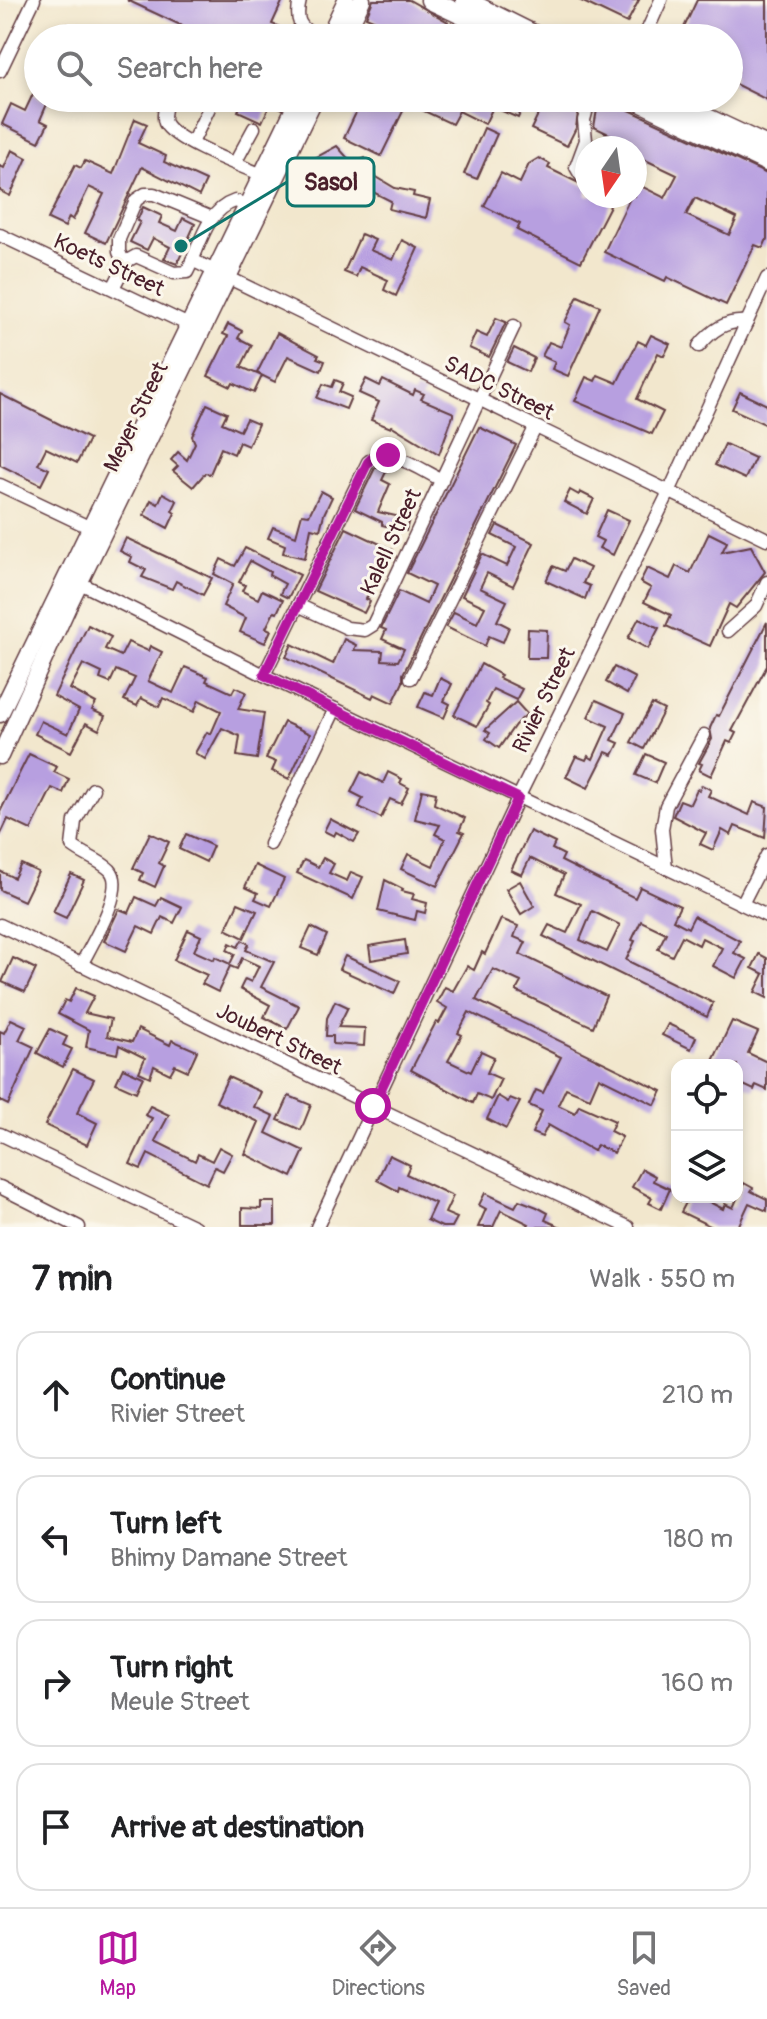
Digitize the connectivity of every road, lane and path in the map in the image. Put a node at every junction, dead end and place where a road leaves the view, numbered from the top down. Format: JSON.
{"nodes":[{"id":1,"x":34,"y":0,"type":"edge"},
{"id":2,"x":300,"y":0,"type":"edge"},
{"id":3,"x":346,"y":0,"type":"edge"},
{"id":4,"x":362,"y":0,"type":"edge"},
{"id":5,"x":430,"y":0,"type":"edge"},
{"id":6,"x":661,"y":0,"type":"edge"},
{"id":7,"x":467,"y":9,"type":"edge"},
{"id":8,"x":299,"y":24,"type":"edge"},
{"id":9,"x":335,"y":24,"type":"edge"},
{"id":10,"x":351,"y":24,"type":"edge"},
{"id":11,"x":489,"y":24,"type":"edge"},
{"id":12,"x":505,"y":24,"type":"edge"},
{"id":13,"x":650,"y":24,"type":"edge"},
{"id":14,"x":0,"y":71,"type":"edge"},
{"id":15,"x":166,"y":112,"type":"edge"},
{"id":16,"x":207,"y":112,"type":"edge"},
{"id":17,"x":298,"y":112,"type":"edge"},
{"id":18,"x":586,"y":112,"type":"edge"},
{"id":19,"x":662,"y":112,"type":"edge"},
{"id":20,"x":695,"y":112,"type":"edge"},
{"id":21,"x":254,"y":128,"type":"dead end"},
{"id":22,"x":586,"y":136,"type":"edge"},
{"id":23,"x":192,"y":143,"type":"junction"},
{"id":24,"x":767,"y":146,"type":"edge"},
{"id":25,"x":767,"y":162,"type":"edge"},
{"id":26,"x":235,"y":163,"type":"junction"},
{"id":27,"x":269,"y":178,"type":"junction"},
{"id":28,"x":247,"y":205,"type":"junction"},
{"id":29,"x":212,"y":218,"type":"junction"},
{"id":30,"x":0,"y":235,"type":"edge"},
{"id":31,"x":192,"y":260,"type":"junction"},
{"id":32,"x":125,"y":265,"type":"junction"},
{"id":33,"x":221,"y":275,"type":"junction"},
{"id":34,"x":767,"y":278,"type":"edge"},
{"id":35,"x":113,"y":288,"type":"junction"},
{"id":36,"x":747,"y":322,"type":"junction"},
{"id":37,"x":514,"y":326,"type":"dead end"},
{"id":38,"x":195,"y":327,"type":"junction"},
{"id":39,"x":699,"y":346,"type":"dead end"},
{"id":40,"x":479,"y":401,"type":"junction"},
{"id":41,"x":535,"y":428,"type":"junction"},
{"id":42,"x":442,"y":480,"type":"junction"},
{"id":43,"x":0,"y":485,"type":"edge"},
{"id":44,"x":669,"y":492,"type":"junction"},
{"id":45,"x":96,"y":531,"type":"junction"},
{"id":46,"x":767,"y":539,"type":"edge"},
{"id":47,"x":767,"y":582,"type":"edge"},
{"id":48,"x":80,"y":583,"type":"junction"},
{"id":49,"x":298,"y":605,"type":"junction"},
{"id":50,"x":728,"y":631,"type":"dead end"},
{"id":51,"x":264,"y":675,"type":"junction"},
{"id":52,"x":411,"y":678,"type":"dead end"},
{"id":53,"x":5,"y":689,"type":"edge"},
{"id":54,"x":27,"y":699,"type":"junction"},
{"id":55,"x":335,"y":709,"type":"junction"},
{"id":56,"x":0,"y":714,"type":"edge"},
{"id":57,"x":704,"y":735,"type":"dead end"},
{"id":58,"x":0,"y":756,"type":"edge"},
{"id":59,"x":93,"y":789,"type":"dead end"},
{"id":60,"x":518,"y":798,"type":"junction"},
{"id":61,"x":270,"y":844,"type":"dead end"},
{"id":62,"x":767,"y":855,"type":"edge"},
{"id":63,"x":666,"y":868,"type":"junction"},
{"id":64,"x":742,"y":904,"type":"junction"},
{"id":65,"x":767,"y":916,"type":"edge"},
{"id":66,"x":0,"y":925,"type":"edge"},
{"id":67,"x":17,"y":933,"type":"junction"},
{"id":68,"x":0,"y":939,"type":"edge"},
{"id":69,"x":81,"y":965,"type":"junction"},
{"id":70,"x":373,"y":1106,"type":"junction"},
{"id":71,"x":0,"y":1134,"type":"edge"},
{"id":72,"x":0,"y":1187,"type":"edge"},
{"id":73,"x":79,"y":1227,"type":"edge"},
{"id":74,"x":195,"y":1227,"type":"edge"},
{"id":75,"x":317,"y":1227,"type":"edge"},
{"id":76,"x":628,"y":1227,"type":"edge"}],
"edges":[{"from":1,"to":14,"type":"street"},
{"from":2,"to":8,"type":"street"},
{"from":3,"to":9,"type":"main road"},
{"from":4,"to":10,"type":"main road"},
{"from":5,"to":7,"type":"highway"},
{"from":6,"to":13,"type":"street"},
{"from":7,"to":11,"type":"highway"},
{"from":7,"to":12,"type":"highway"},
{"from":15,"to":23,"type":"street"},
{"from":16,"to":23,"type":"street"},
{"from":17,"to":27,"type":"main road","name":"Meyer Street"},
{"from":18,"to":22,"type":"street"},
{"from":19,"to":25,"type":"highway"},
{"from":20,"to":24,"type":"highway"},
{"from":21,"to":26,"type":"street"},
{"from":23,"to":26,"type":"street"},
{"from":26,"to":27,"type":"street"},
{"from":27,"to":28,"type":"main road"},
{"from":27,"to":33,"type":"main road","name":"Meyer Street"},
{"from":28,"to":29,"type":"street"},
{"from":28,"to":33,"type":"main road"},
{"from":29,"to":31,"type":"street"},
{"from":29,"to":32,"type":"street"},
{"from":30,"to":35,"type":"street","name":"Koets Street"},
{"from":31,"to":32,"type":"street"},
{"from":31,"to":33,"type":"street","name":"SADC Street"},
{"from":32,"to":35,"type":"street"},
{"from":33,"to":38,"type":"main road","name":"Meyer Street"},
{"from":33,"to":40,"type":"street","name":"SADC Street"},
{"from":34,"to":36,"type":"street","name":"Rivier Street"},
{"from":35,"to":38,"type":"street","name":"Koets Street"},
{"from":36,"to":39,"type":"street"},
{"from":36,"to":44,"type":"street","name":"Rivier Street"},
{"from":37,"to":40,"type":"street","name":"Kalell Street"},
{"from":38,"to":45,"type":"main road","name":"Meyer Street"},
{"from":40,"to":41,"type":"street","name":"SADC Street"},
{"from":40,"to":42,"type":"street","name":"Kalell Street"},
{"from":41,"to":44,"type":"street","name":"SADC Street"},
{"from":41,"to":52,"type":"street"},
{"from":42,"to":49,"type":"street"},
{"from":42,"to":49,"type":"street","name":"Kalell Street"},
{"from":43,"to":45,"type":"street"},
{"from":44,"to":46,"type":"street","name":"SADC Street"},
{"from":44,"to":60,"type":"street","name":"Rivier Street"},
{"from":45,"to":48,"type":"main road","name":"Meyer Street"},
{"from":45,"to":53,"type":"main road"},
{"from":47,"to":50,"type":"street"},
{"from":48,"to":51,"type":"street"},
{"from":48,"to":54,"type":"main road","name":"Meyer Street"},
{"from":49,"to":51,"type":"street"},
{"from":51,"to":55,"type":"street"},
{"from":53,"to":54,"type":"street"},
{"from":53,"to":56,"type":"main road"},
{"from":54,"to":58,"type":"main road","name":"Meyer Street"},
{"from":55,"to":60,"type":"street"},
{"from":55,"to":61,"type":"street"},
{"from":57,"to":63,"type":"street"},
{"from":59,"to":69,"type":"street"},
{"from":60,"to":63,"type":"street"},
{"from":60,"to":70,"type":"street","name":"Rivier Street"},
{"from":62,"to":64,"type":"street"},
{"from":63,"to":64,"type":"street"},
{"from":64,"to":65,"type":"street"},
{"from":66,"to":67,"type":"street","name":"Joubert Street"},
{"from":67,"to":68,"type":"street"},
{"from":67,"to":69,"type":"street","name":"Joubert Street"},
{"from":69,"to":70,"type":"street","name":"Joubert Street"},
{"from":70,"to":75,"type":"street","name":"Rivier Street"},
{"from":70,"to":76,"type":"street","name":"Joubert Street"},
{"from":71,"to":74,"type":"street"},
{"from":72,"to":73,"type":"street"}]}
